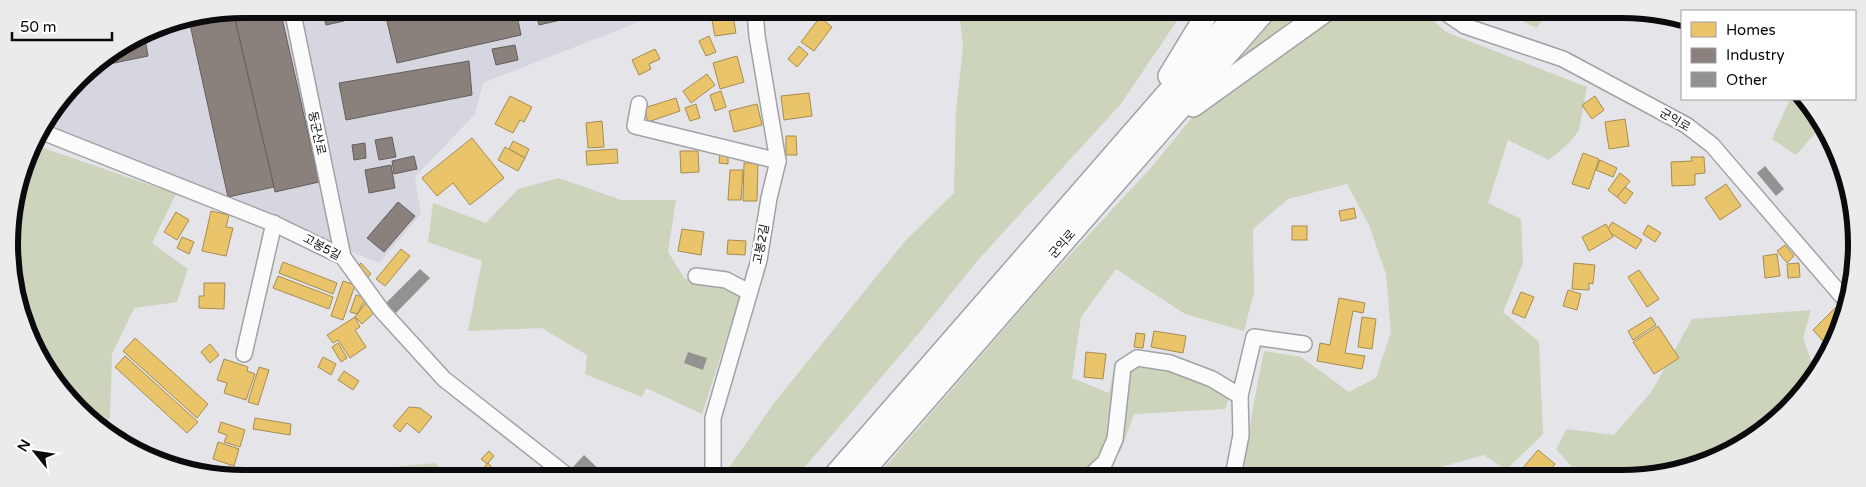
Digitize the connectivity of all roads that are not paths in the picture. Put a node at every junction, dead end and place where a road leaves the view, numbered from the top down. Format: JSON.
{"nodes":[{"id":1,"x":294,"y":18,"type":"edge"},
{"id":2,"x":756,"y":18,"type":"edge"},
{"id":3,"x":1204,"y":18,"type":"edge"},
{"id":4,"x":1233,"y":18,"type":"edge"},
{"id":5,"x":1259,"y":18,"type":"edge"},
{"id":6,"x":1316,"y":18,"type":"edge"},
{"id":7,"x":1454,"y":18,"type":"edge"},
{"id":8,"x":639,"y":104,"type":"dead end"},
{"id":9,"x":1165,"y":127,"type":"junction"},
{"id":10,"x":1138,"y":128,"type":"junction"},
{"id":11,"x":46,"y":133,"type":"edge"},
{"id":12,"x":778,"y":161,"type":"junction"},
{"id":13,"x":274,"y":223,"type":"junction"},
{"id":14,"x":343,"y":257,"type":"junction"},
{"id":15,"x":696,"y":276,"type":"dead end"},
{"id":16,"x":749,"y":292,"type":"junction"},
{"id":17,"x":1842,"y":296,"type":"edge"},
{"id":18,"x":1304,"y":344,"type":"dead end"},
{"id":19,"x":244,"y":354,"type":"dead end"},
{"id":20,"x":1240,"y":396,"type":"junction"},
{"id":21,"x":559,"y":470,"type":"edge"},
{"id":22,"x":713,"y":470,"type":"edge"},
{"id":23,"x":839,"y":470,"type":"edge"},
{"id":24,"x":864,"y":470,"type":"edge"},
{"id":25,"x":1096,"y":470,"type":"edge"},
{"id":26,"x":1234,"y":470,"type":"edge"}],
"edges":[{"from":1,"to":14,"type":"street","name":"동군산로"},
{"from":2,"to":12,"type":"street","name":"고봉2길"},
{"from":3,"to":10,"type":"highway"},
{"from":4,"to":10,"type":"highway","name":"군익로"},
{"from":5,"to":9,"type":"highway","name":"군익로"},
{"from":6,"to":9,"type":"highway"},
{"from":7,"to":17,"type":"street","name":"군익로"},
{"from":8,"to":12,"type":"street"},
{"from":9,"to":24,"type":"highway","name":"군익로"},
{"from":10,"to":23,"type":"highway","name":"군익로"},
{"from":11,"to":13,"type":"street","name":"고봉5길"},
{"from":12,"to":16,"type":"street","name":"고봉2길"},
{"from":13,"to":14,"type":"street","name":"고봉5길"},
{"from":13,"to":19,"type":"street"},
{"from":14,"to":21,"type":"street","name":"고봉5길"},
{"from":15,"to":16,"type":"street"},
{"from":16,"to":22,"type":"street","name":"고봉2길"},
{"from":18,"to":20,"type":"street"},
{"from":20,"to":25,"type":"street"},
{"from":20,"to":26,"type":"street"}]}
